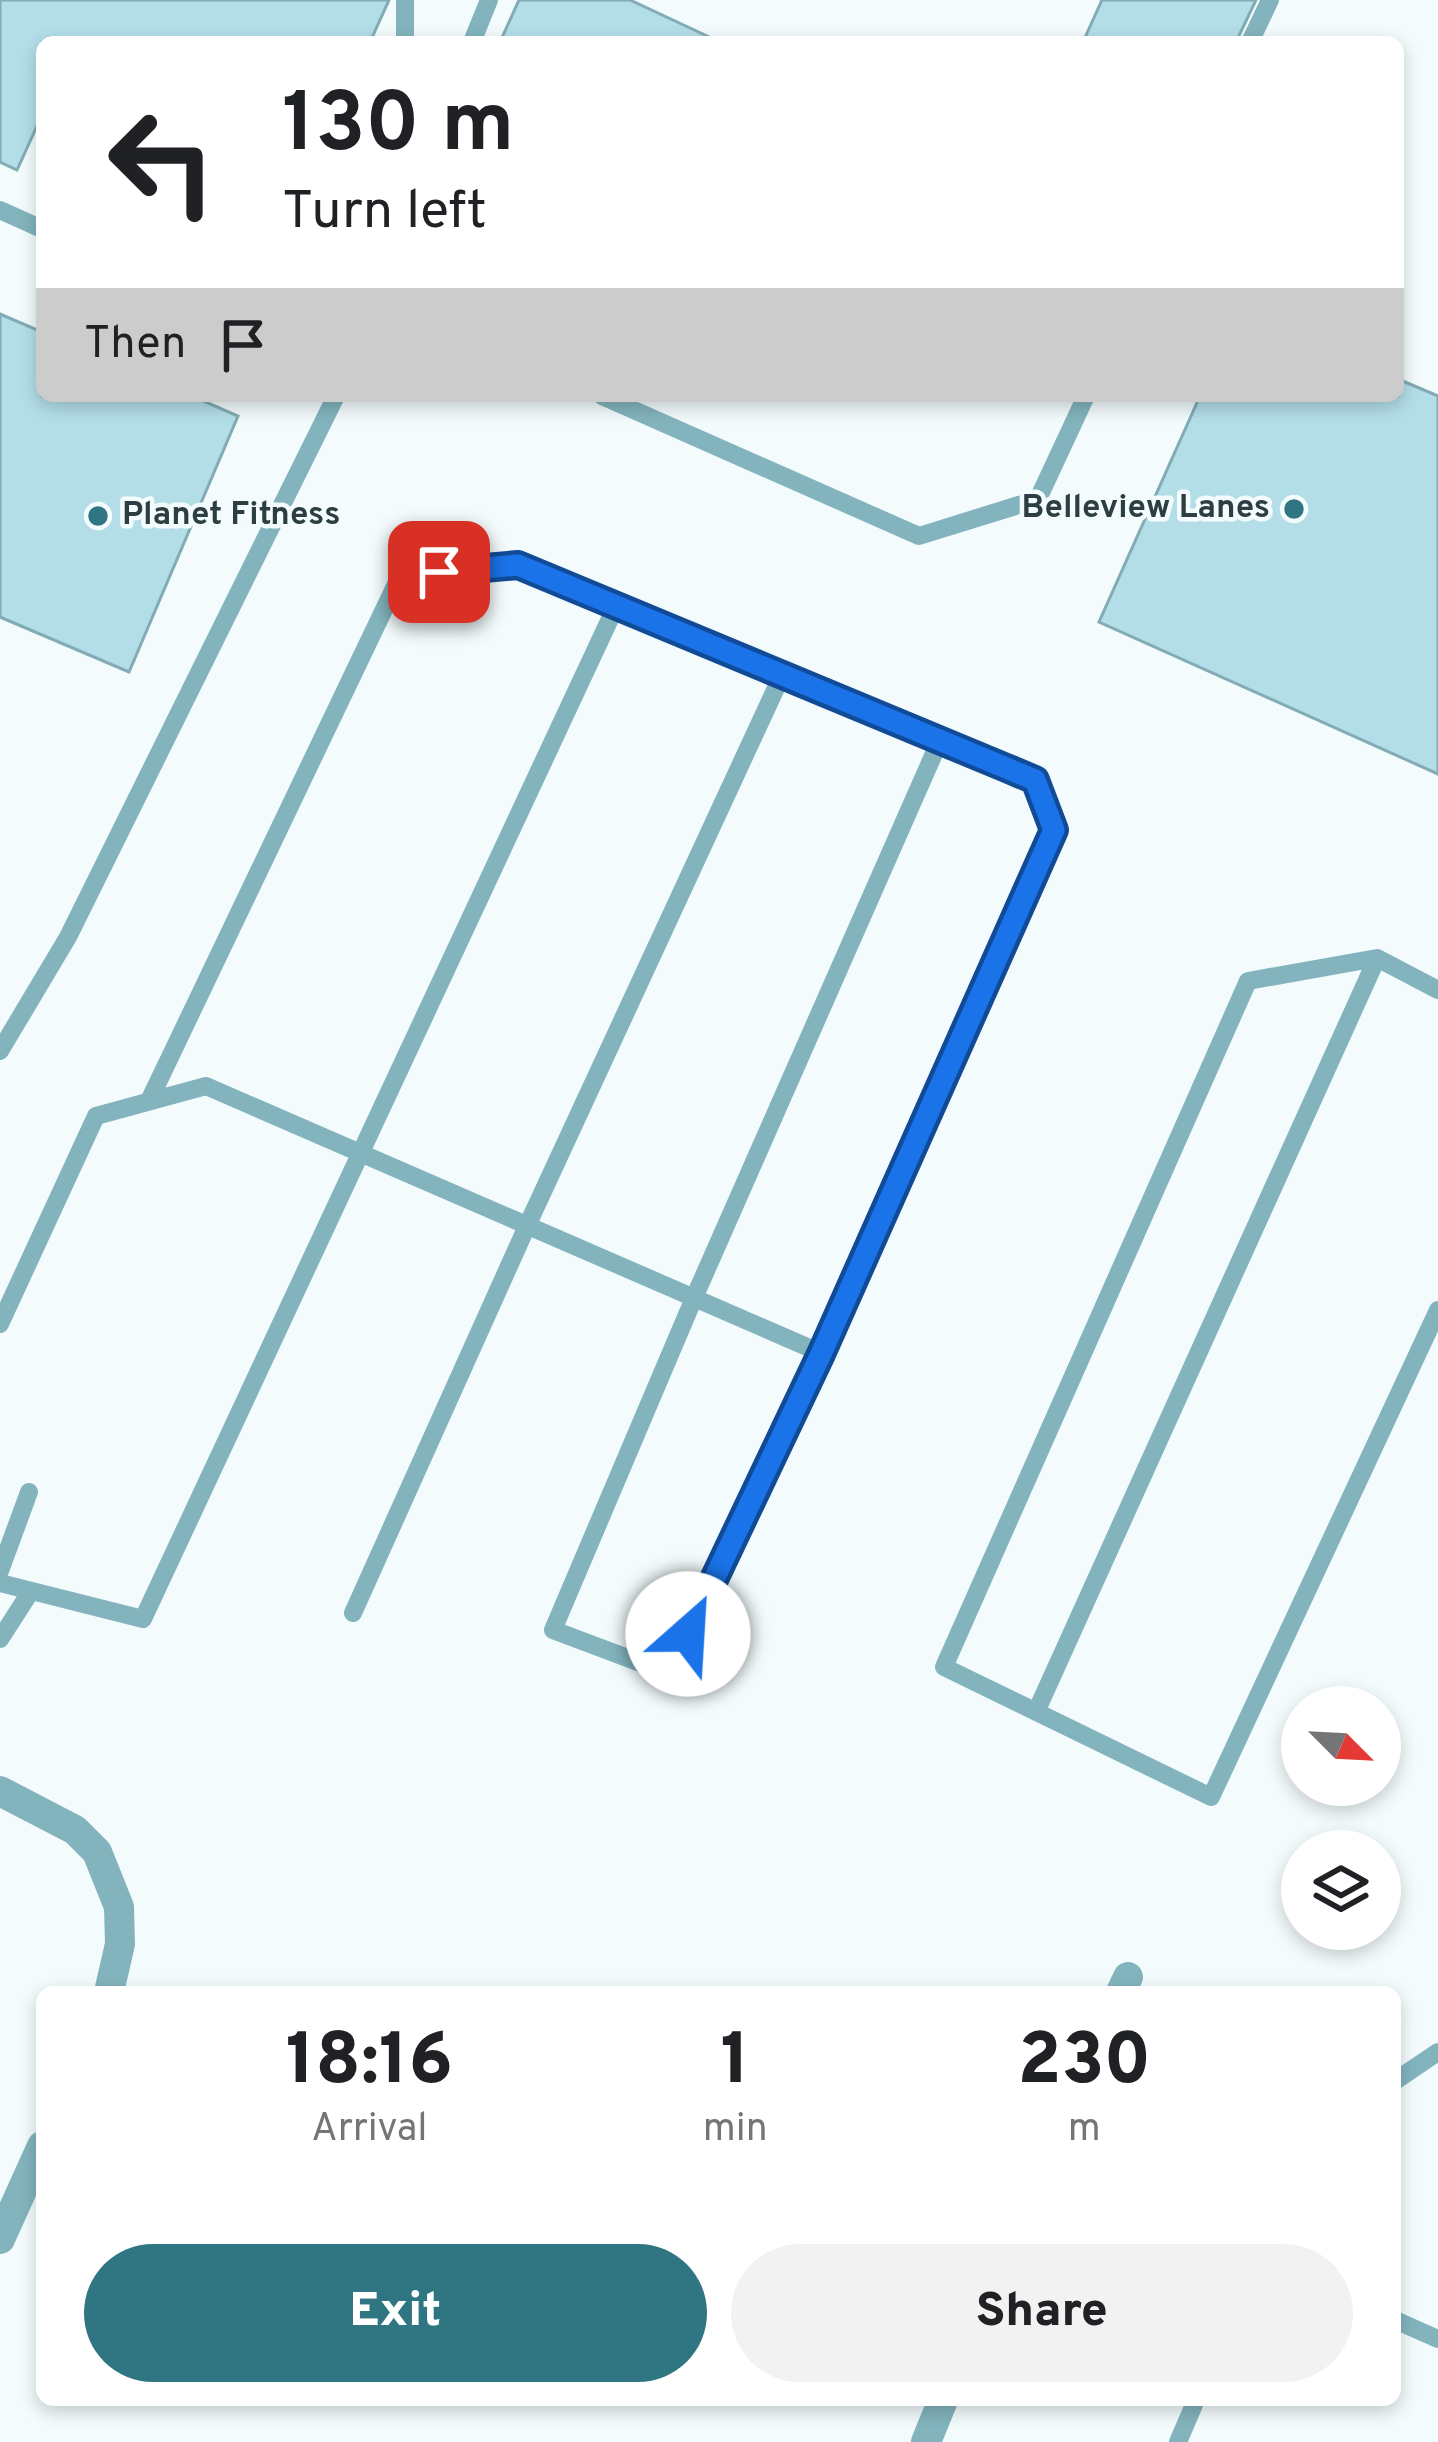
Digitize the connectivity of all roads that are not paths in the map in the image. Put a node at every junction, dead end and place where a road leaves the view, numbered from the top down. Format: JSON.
{"nodes":[{"id":1,"x":405,"y":0,"type":"edge"},
{"id":2,"x":489,"y":0,"type":"edge"},
{"id":3,"x":1270,"y":0,"type":"edge"},
{"id":4,"x":405,"y":36,"type":"edge"},
{"id":5,"x":474,"y":36,"type":"edge"},
{"id":6,"x":1253,"y":36,"type":"edge"},
{"id":7,"x":0,"y":210,"type":"edge"},
{"id":8,"x":36,"y":226,"type":"edge"},
{"id":9,"x":333,"y":402,"type":"edge"},
{"id":10,"x":616,"y":402,"type":"edge"},
{"id":11,"x":1083,"y":402,"type":"edge"},
{"id":12,"x":616,"y":606,"type":"junction"},
{"id":13,"x":782,"y":675,"type":"junction"},
{"id":14,"x":940,"y":740,"type":"junction"},
{"id":15,"x":1377,"y":958,"type":"junction"},
{"id":16,"x":1438,"y":990,"type":"edge"},
{"id":17,"x":0,"y":1052,"type":"edge"},
{"id":18,"x":149,"y":1101,"type":"junction"},
{"id":19,"x":360,"y":1153,"type":"junction"},
{"id":20,"x":527,"y":1226,"type":"junction"},
{"id":21,"x":694,"y":1298,"type":"junction"},
{"id":22,"x":1438,"y":1310,"type":"edge"},
{"id":23,"x":0,"y":1324,"type":"edge"},
{"id":24,"x":821,"y":1354,"type":"junction"},
{"id":25,"x":28,"y":1492,"type":"dead end"},
{"id":26,"x":0,"y":1571,"type":"edge"},
{"id":27,"x":0,"y":1583,"type":"edge"},
{"id":28,"x":31,"y":1591,"type":"junction"},
{"id":29,"x":353,"y":1613,"type":"dead end"},
{"id":30,"x":0,"y":1640,"type":"edge"},
{"id":31,"x":1036,"y":1712,"type":"junction"},
{"id":32,"x":0,"y":1791,"type":"edge"},
{"id":33,"x":111,"y":1986,"type":"edge"},
{"id":34,"x":1438,"y":2052,"type":"edge"},
{"id":35,"x":1401,"y":2077,"type":"edge"},
{"id":36,"x":36,"y":2159,"type":"edge"},
{"id":37,"x":0,"y":2239,"type":"edge"},
{"id":38,"x":1401,"y":2323,"type":"edge"},
{"id":39,"x":1438,"y":2339,"type":"edge"},
{"id":40,"x":941,"y":2406,"type":"edge"},
{"id":41,"x":1193,"y":2406,"type":"edge"},
{"id":42,"x":926,"y":2442,"type":"edge"},
{"id":43,"x":1178,"y":2442,"type":"edge"}],
"edges":[{"from":1,"to":4,"type":"lane"},
{"from":2,"to":5,"type":"lane"},
{"from":3,"to":6,"type":"lane"},
{"from":7,"to":8,"type":"lane"},
{"from":9,"to":17,"type":"lane"},
{"from":10,"to":11,"type":"lane"},
{"from":12,"to":13,"type":"lane"},
{"from":12,"to":18,"type":"lane"},
{"from":12,"to":19,"type":"lane"},
{"from":13,"to":14,"type":"lane"},
{"from":13,"to":20,"type":"lane"},
{"from":14,"to":21,"type":"lane"},
{"from":14,"to":24,"type":"lane"},
{"from":15,"to":16,"type":"lane"},
{"from":15,"to":31,"type":"lane"},
{"from":15,"to":31,"type":"lane"},
{"from":18,"to":19,"type":"lane"},
{"from":18,"to":23,"type":"lane"},
{"from":19,"to":20,"type":"lane"},
{"from":19,"to":28,"type":"lane"},
{"from":20,"to":21,"type":"lane"},
{"from":20,"to":29,"type":"lane"},
{"from":21,"to":24,"type":"lane"},
{"from":21,"to":24,"type":"lane"},
{"from":22,"to":31,"type":"lane"},
{"from":25,"to":26,"type":"lane"},
{"from":27,"to":28,"type":"lane"},
{"from":28,"to":30,"type":"lane"},
{"from":32,"to":33,"type":"street"},
{"from":34,"to":35,"type":"lane"},
{"from":36,"to":37,"type":"street"},
{"from":38,"to":39,"type":"lane"},
{"from":40,"to":42,"type":"street"},
{"from":41,"to":43,"type":"lane"}]}
